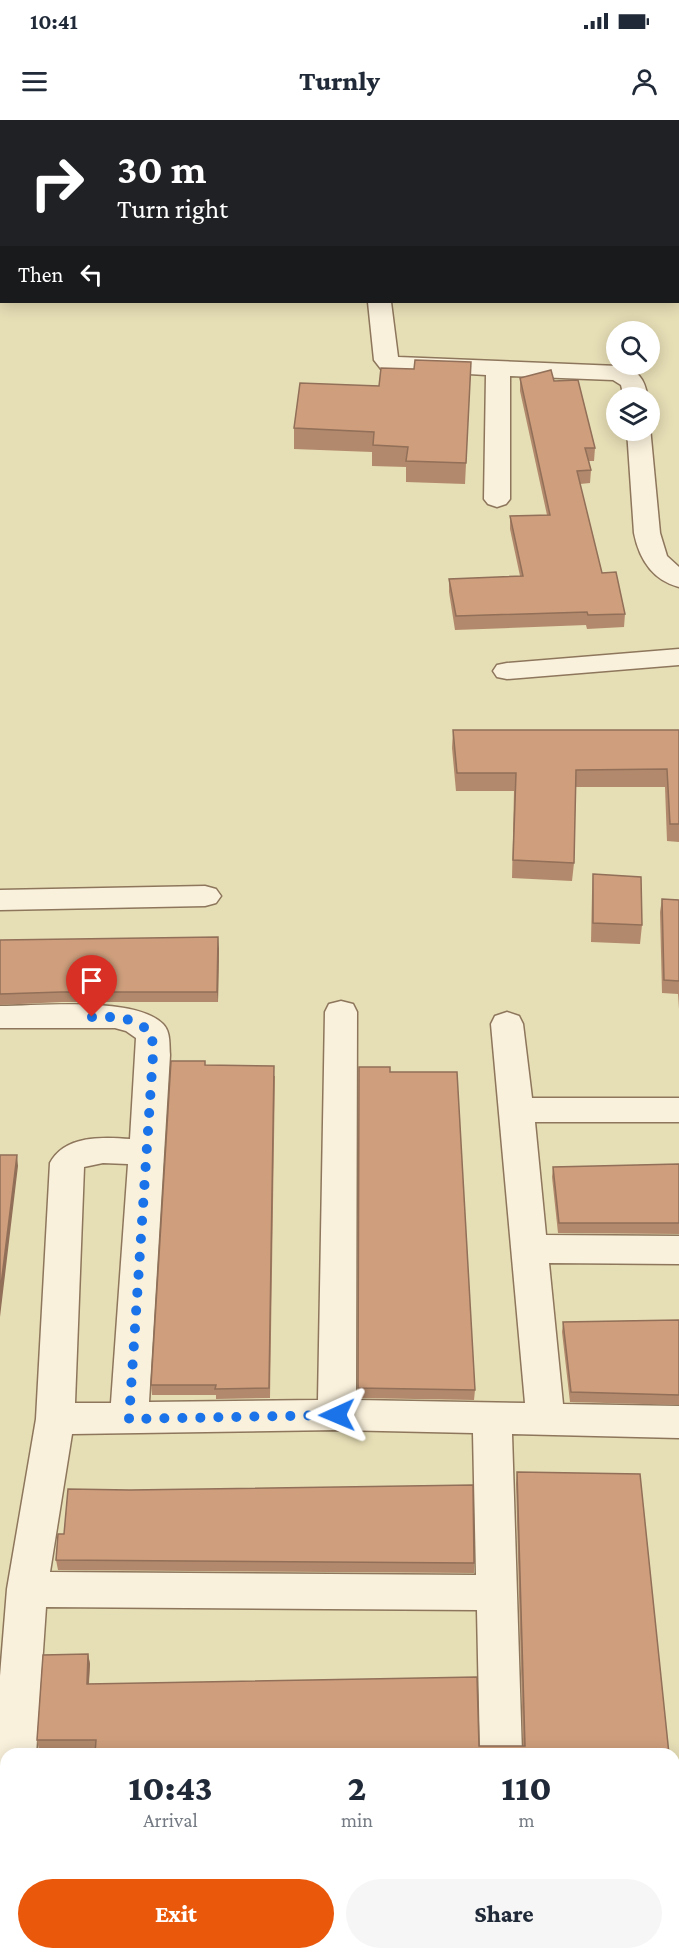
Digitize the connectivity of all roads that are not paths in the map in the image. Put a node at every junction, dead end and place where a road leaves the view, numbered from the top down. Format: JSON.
{"nodes":[{"id":1,"x":379,"y":303,"type":"edge"},
{"id":2,"x":498,"y":368,"type":"junction"},
{"id":3,"x":634,"y":387,"type":"edge"},
{"id":4,"x":640,"y":441,"type":"edge"},
{"id":5,"x":497,"y":498,"type":"dead end"},
{"id":6,"x":679,"y":547,"type":"edge"},
{"id":7,"x":650,"y":549,"type":"junction"},
{"id":8,"x":679,"y":579,"type":"edge"},
{"id":9,"x":679,"y":657,"type":"edge"},
{"id":10,"x":507,"y":671,"type":"dead end"},
{"id":11,"x":205,"y":896,"type":"dead end"},
{"id":12,"x":0,"y":900,"type":"edge"},
{"id":13,"x":341,"y":1012,"type":"dead end"},
{"id":14,"x":0,"y":1017,"type":"edge"},
{"id":15,"x":507,"y":1024,"type":"dead end"},
{"id":16,"x":517,"y":1110,"type":"junction"},
{"id":17,"x":679,"y":1110,"type":"edge"},
{"id":18,"x":146,"y":1152,"type":"junction"},
{"id":19,"x":530,"y":1249,"type":"junction"},
{"id":20,"x":679,"y":1250,"type":"edge"},
{"id":21,"x":337,"y":1415,"type":"junction"},
{"id":22,"x":492,"y":1418,"type":"junction"},
{"id":23,"x":55,"y":1419,"type":"junction"},
{"id":24,"x":129,"y":1419,"type":"junction"},
{"id":25,"x":545,"y":1419,"type":"junction"},
{"id":26,"x":679,"y":1422,"type":"edge"},
{"id":27,"x":27,"y":1589,"type":"junction"},
{"id":28,"x":497,"y":1593,"type":"junction"},
{"id":29,"x":15,"y":1748,"type":"edge"},
{"id":30,"x":501,"y":1748,"type":"edge"}],
"edges":[{"from":1,"to":2,"type":"street"},
{"from":2,"to":3,"type":"street"},
{"from":2,"to":5,"type":"street"},
{"from":4,"to":7,"type":"street"},
{"from":6,"to":7,"type":"street"},
{"from":7,"to":8,"type":"street"},
{"from":9,"to":10,"type":"street"},
{"from":11,"to":12,"type":"street"},
{"from":13,"to":21,"type":"street"},
{"from":14,"to":18,"type":"street"},
{"from":15,"to":16,"type":"street"},
{"from":16,"to":17,"type":"street"},
{"from":16,"to":19,"type":"street"},
{"from":18,"to":23,"type":"street"},
{"from":18,"to":24,"type":"street"},
{"from":19,"to":20,"type":"street"},
{"from":19,"to":25,"type":"street"},
{"from":21,"to":22,"type":"street"},
{"from":21,"to":24,"type":"street"},
{"from":22,"to":25,"type":"street"},
{"from":22,"to":28,"type":"street"},
{"from":23,"to":24,"type":"street"},
{"from":23,"to":27,"type":"street"},
{"from":25,"to":26,"type":"street"},
{"from":27,"to":28,"type":"street"},
{"from":27,"to":29,"type":"street"},
{"from":28,"to":30,"type":"street"}]}
